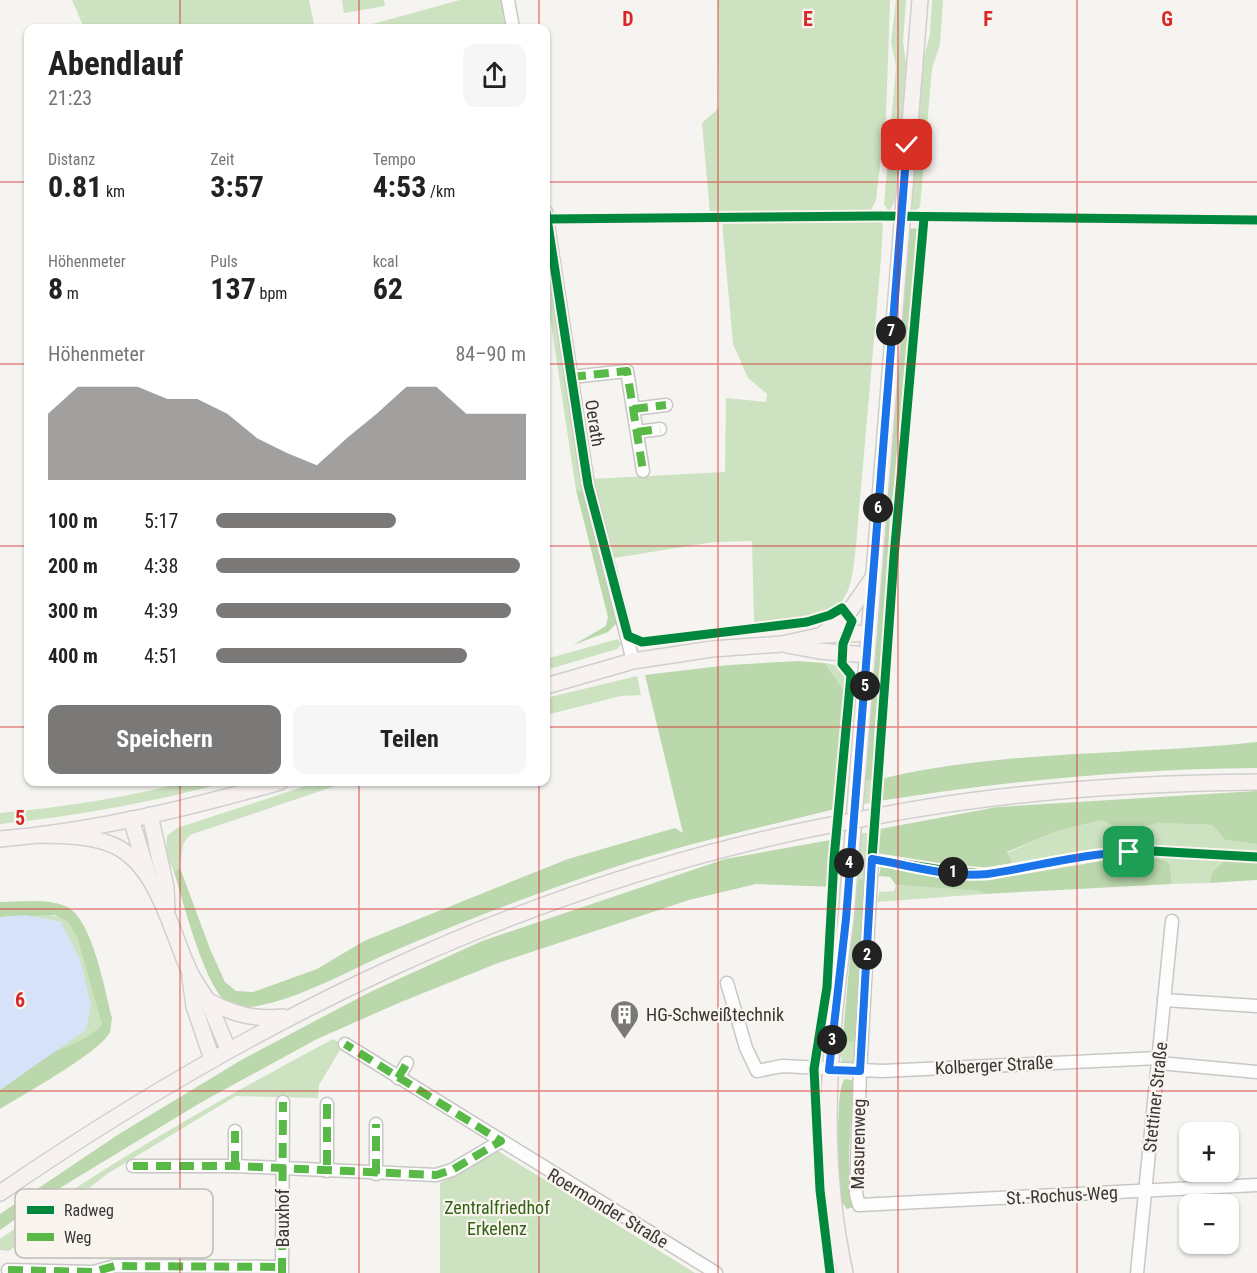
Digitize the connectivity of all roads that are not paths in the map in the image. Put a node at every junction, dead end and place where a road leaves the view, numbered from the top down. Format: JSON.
{"nodes":[{"id":1,"x":508,"y":0,"type":"edge"},
{"id":2,"x":920,"y":0,"type":"edge"},
{"id":3,"x":512,"y":24,"type":"edge"},
{"id":4,"x":550,"y":238,"type":"edge"},
{"id":5,"x":571,"y":377,"type":"junction"},
{"id":6,"x":666,"y":405,"type":"dead end"},
{"id":7,"x":633,"y":409,"type":"junction"},
{"id":8,"x":660,"y":429,"type":"dead end"},
{"id":9,"x":637,"y":432,"type":"junction"},
{"id":10,"x":643,"y":471,"type":"dead end"},
{"id":11,"x":874,"y":576,"type":"junction"},
{"id":12,"x":869,"y":633,"type":"junction"},
{"id":13,"x":823,"y":635,"type":"junction"},
{"id":14,"x":782,"y":644,"type":"junction"},
{"id":15,"x":867,"y":655,"type":"junction"},
{"id":16,"x":633,"y":661,"type":"junction"},
{"id":17,"x":550,"y":685,"type":"edge"},
{"id":18,"x":1257,"y":782,"type":"edge"},
{"id":19,"x":264,"y":786,"type":"edge"},
{"id":20,"x":150,"y":815,"type":"junction"},
{"id":21,"x":130,"y":819,"type":"junction"},
{"id":22,"x":38,"y":836,"type":"junction"},
{"id":23,"x":0,"y":839,"type":"edge"},
{"id":24,"x":872,"y":859,"type":"dead end"},
{"id":25,"x":151,"y":883,"type":"junction"},
{"id":26,"x":167,"y":912,"type":"junction"},
{"id":27,"x":1172,"y":921,"type":"dead end"},
{"id":28,"x":189,"y":970,"type":"junction"},
{"id":29,"x":728,"y":983,"type":"dead end"},
{"id":30,"x":1164,"y":1000,"type":"junction"},
{"id":31,"x":207,"y":1001,"type":"junction"},
{"id":32,"x":1257,"y":1005,"type":"edge"},
{"id":33,"x":292,"y":1016,"type":"junction"},
{"id":34,"x":345,"y":1044,"type":"dead end"},
{"id":35,"x":228,"y":1049,"type":"junction"},
{"id":36,"x":212,"y":1059,"type":"junction"},
{"id":37,"x":1159,"y":1060,"type":"junction"},
{"id":38,"x":406,"y":1063,"type":"dead end"},
{"id":39,"x":829,"y":1070,"type":"junction"},
{"id":40,"x":860,"y":1071,"type":"junction"},
{"id":41,"x":1257,"y":1071,"type":"edge"},
{"id":42,"x":398,"y":1078,"type":"junction"},
{"id":43,"x":283,"y":1102,"type":"dead end"},
{"id":44,"x":327,"y":1104,"type":"dead end"},
{"id":45,"x":376,"y":1124,"type":"dead end"},
{"id":46,"x":236,"y":1131,"type":"dead end"},
{"id":47,"x":501,"y":1142,"type":"junction"},
{"id":48,"x":133,"y":1166,"type":"dead end"},
{"id":49,"x":235,"y":1166,"type":"junction"},
{"id":50,"x":281,"y":1170,"type":"junction"},
{"id":51,"x":327,"y":1171,"type":"junction"},
{"id":52,"x":376,"y":1174,"type":"junction"},
{"id":53,"x":1257,"y":1185,"type":"edge"},
{"id":54,"x":1147,"y":1191,"type":"junction"},
{"id":55,"x":0,"y":1193,"type":"edge"},
{"id":56,"x":866,"y":1204,"type":"joint"},
{"id":57,"x":8,"y":1270,"type":"dead end"},
{"id":58,"x":282,"y":1270,"type":"edge"},
{"id":59,"x":716,"y":1273,"type":"edge"},
{"id":60,"x":845,"y":1273,"type":"edge"},
{"id":61,"x":1137,"y":1273,"type":"edge"}],
"edges":[{"from":1,"to":3,"type":"street"},
{"from":2,"to":11,"type":"main road"},
{"from":4,"to":5,"type":"street","name":"Oerath"},
{"from":5,"to":7,"type":"street","name":"Oerath"},
{"from":5,"to":16,"type":"street","name":"Oerath"},
{"from":6,"to":7,"type":"street"},
{"from":7,"to":9,"type":"street","name":"Oerath"},
{"from":8,"to":9,"type":"street"},
{"from":9,"to":10,"type":"street","name":"Oerath"},
{"from":11,"to":12,"type":"main road"},
{"from":11,"to":13,"type":"main road"},
{"from":12,"to":13,"type":"main road"},
{"from":12,"to":15,"type":"main road"},
{"from":13,"to":14,"type":"main road"},
{"from":14,"to":15,"type":"main road"},
{"from":14,"to":16,"type":"main road"},
{"from":15,"to":39,"type":"main road"},
{"from":16,"to":17,"type":"main road"},
{"from":18,"to":33,"type":"main road","bridge":true},
{"from":19,"to":20,"type":"main road"},
{"from":20,"to":21,"type":"main road"},
{"from":20,"to":26,"type":"main road"},
{"from":21,"to":22,"type":"main road"},
{"from":21,"to":25,"type":"main road"},
{"from":22,"to":23,"type":"main road"},
{"from":22,"to":25,"type":"main road"},
{"from":24,"to":40,"type":"street","name":"Masurenweg"},
{"from":25,"to":26,"type":"main road"},
{"from":26,"to":28,"type":"main road"},
{"from":27,"to":30,"type":"street","name":"Stettiner Straße"},
{"from":28,"to":31,"type":"main road"},
{"from":28,"to":36,"type":"main road"},
{"from":29,"to":39,"type":"street","name":"Kolberger Straße"},
{"from":30,"to":32,"type":"street"},
{"from":30,"to":37,"type":"street","name":"Stettiner Straße"},
{"from":31,"to":33,"type":"main road"},
{"from":31,"to":35,"type":"main road"},
{"from":33,"to":35,"type":"main road"},
{"from":34,"to":42,"type":"street","name":"Roermonder Straße"},
{"from":35,"to":36,"type":"main road"},
{"from":36,"to":55,"type":"main road"},
{"from":37,"to":40,"type":"street","name":"Kolberger Straße"},
{"from":37,"to":41,"type":"street","name":"Kolberger Straße"},
{"from":37,"to":54,"type":"street","name":"Stettiner Straße"},
{"from":38,"to":42,"type":"street"},
{"from":39,"to":40,"type":"street","name":"Kolberger Straße"},
{"from":39,"to":60,"type":"main road"},
{"from":40,"to":56,"type":"street","name":"Masurenweg"},
{"from":42,"to":47,"type":"street","name":"Roermonder Straße"},
{"from":43,"to":50,"type":"street"},
{"from":44,"to":51,"type":"street"},
{"from":45,"to":52,"type":"street"},
{"from":46,"to":49,"type":"street"},
{"from":47,"to":52,"type":"street"},
{"from":47,"to":59,"type":"street","name":"Roermonder Straße"},
{"from":48,"to":49,"type":"street"},
{"from":49,"to":50,"type":"street"},
{"from":50,"to":51,"type":"street"},
{"from":50,"to":58,"type":"street","name":"Bauxhof"},
{"from":51,"to":52,"type":"street"},
{"from":53,"to":54,"type":"street","name":"St.-Rochus-Weg"},
{"from":54,"to":56,"type":"street","name":"St.-Rochus-Weg"},
{"from":54,"to":61,"type":"street","name":"Stettiner Straße"},
{"from":57,"to":58,"type":"street","name":"Bauxhof"}]}
